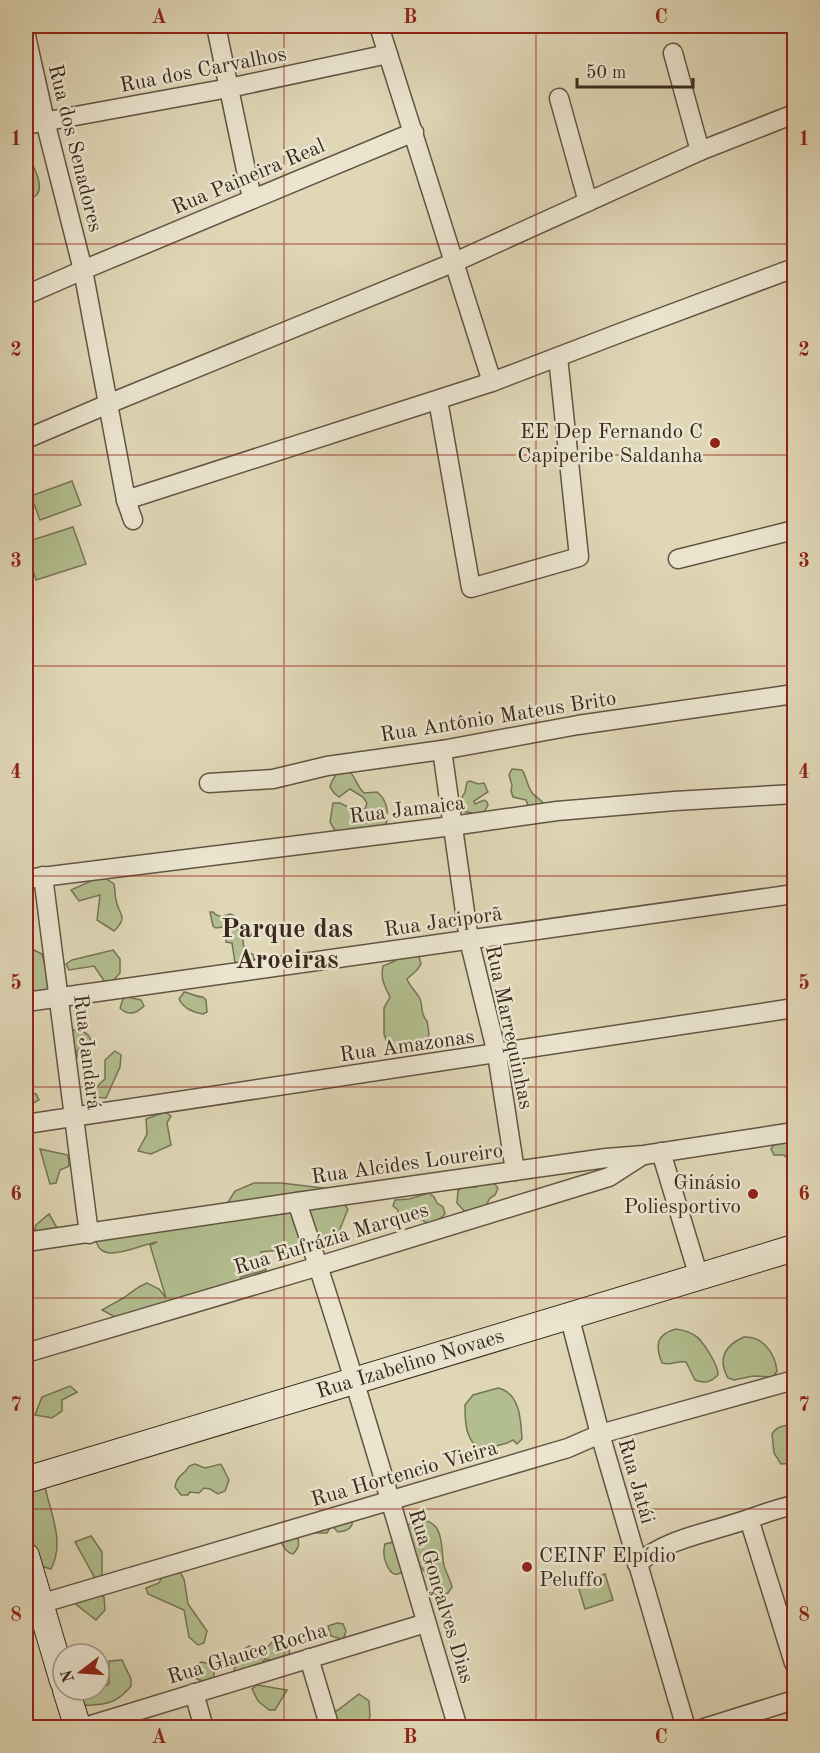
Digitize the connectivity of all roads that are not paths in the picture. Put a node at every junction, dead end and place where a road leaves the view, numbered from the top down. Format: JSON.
{"nodes":[{"id":1,"x":216,"y":26,"type":"edge"},
{"id":2,"x":379,"y":26,"type":"edge"},
{"id":3,"x":26,"y":36,"type":"edge"},
{"id":4,"x":673,"y":53,"type":"dead end"},
{"id":5,"x":388,"y":54,"type":"junction"},
{"id":6,"x":230,"y":88,"type":"junction"},
{"id":7,"x":559,"y":98,"type":"dead end"},
{"id":8,"x":795,"y":114,"type":"edge"},
{"id":9,"x":45,"y":121,"type":"junction"},
{"id":10,"x":26,"y":125,"type":"edge"},
{"id":11,"x":414,"y":132,"type":"junction"},
{"id":12,"x":700,"y":151,"type":"junction"},
{"id":13,"x":252,"y":199,"type":"junction"},
{"id":14,"x":588,"y":202,"type":"junction"},
{"id":15,"x":454,"y":262,"type":"junction"},
{"id":16,"x":795,"y":268,"type":"edge"},
{"id":17,"x":83,"y":270,"type":"junction"},
{"id":18,"x":26,"y":295,"type":"edge"},
{"id":19,"x":558,"y":357,"type":"junction"},
{"id":20,"x":492,"y":382,"type":"junction"},
{"id":21,"x":438,"y":400,"type":"junction"},
{"id":22,"x":108,"y":404,"type":"junction"},
{"id":23,"x":26,"y":439,"type":"edge"},
{"id":24,"x":126,"y":500,"type":"junction"},
{"id":25,"x":133,"y":520,"type":"dead end"},
{"id":26,"x":795,"y":530,"type":"edge"},
{"id":27,"x":678,"y":559,"type":"dead end"},
{"id":28,"x":795,"y":694,"type":"edge"},
{"id":29,"x":442,"y":750,"type":"junction"},
{"id":30,"x":209,"y":783,"type":"dead end"},
{"id":31,"x":795,"y":794,"type":"edge"},
{"id":32,"x":452,"y":826,"type":"junction"},
{"id":33,"x":34,"y":877,"type":"edge"},
{"id":34,"x":795,"y":894,"type":"edge"},
{"id":35,"x":469,"y":940,"type":"junction"},
{"id":36,"x":59,"y":997,"type":"junction"},
{"id":37,"x":26,"y":1002,"type":"edge"},
{"id":38,"x":795,"y":1008,"type":"edge"},
{"id":39,"x":497,"y":1054,"type":"junction"},
{"id":40,"x":74,"y":1117,"type":"junction"},
{"id":41,"x":26,"y":1124,"type":"edge"},
{"id":42,"x":795,"y":1132,"type":"edge"},
{"id":43,"x":652,"y":1153,"type":"junction"},
{"id":44,"x":515,"y":1171,"type":"junction"},
{"id":45,"x":297,"y":1202,"type":"junction"},
{"id":46,"x":89,"y":1234,"type":"junction"},
{"id":47,"x":26,"y":1242,"type":"edge"},
{"id":48,"x":795,"y":1248,"type":"edge"},
{"id":49,"x":319,"y":1266,"type":"junction"},
{"id":50,"x":699,"y":1277,"type":"junction"},
{"id":51,"x":569,"y":1315,"type":"junction"},
{"id":52,"x":26,"y":1353,"type":"edge"},
{"id":53,"x":795,"y":1380,"type":"edge"},
{"id":54,"x":353,"y":1381,"type":"junction"},
{"id":55,"x":600,"y":1434,"type":"junction"},
{"id":56,"x":26,"y":1480,"type":"edge"},
{"id":57,"x":391,"y":1501,"type":"junction"},
{"id":58,"x":795,"y":1505,"type":"edge"},
{"id":59,"x":749,"y":1519,"type":"junction"},
{"id":60,"x":26,"y":1556,"type":"edge"},
{"id":61,"x":637,"y":1564,"type":"junction"},
{"id":62,"x":32,"y":1605,"type":"edge"},
{"id":63,"x":426,"y":1623,"type":"junction"},
{"id":64,"x":51,"y":1652,"type":"edge"},
{"id":65,"x":309,"y":1658,"type":"junction"},
{"id":66,"x":795,"y":1663,"type":"edge"},
{"id":67,"x":194,"y":1693,"type":"junction"},
{"id":68,"x":795,"y":1700,"type":"edge"},
{"id":69,"x":70,"y":1702,"type":"edge"},
{"id":70,"x":80,"y":1728,"type":"edge"},
{"id":71,"x":204,"y":1728,"type":"edge"},
{"id":72,"x":330,"y":1728,"type":"edge"},
{"id":73,"x":458,"y":1728,"type":"edge"},
{"id":74,"x":686,"y":1728,"type":"edge"},
{"id":75,"x":704,"y":1728,"type":"edge"}],
"edges":[{"from":1,"to":6,"type":"street"},
{"from":2,"to":5,"type":"street"},
{"from":3,"to":9,"type":"street","name":"Rua dos Senadores"},
{"from":4,"to":12,"type":"street"},
{"from":5,"to":6,"type":"street","name":"Rua dos Carvalhos"},
{"from":5,"to":11,"type":"street"},
{"from":6,"to":9,"type":"street","name":"Rua dos Carvalhos"},
{"from":6,"to":13,"type":"street"},
{"from":7,"to":14,"type":"street"},
{"from":8,"to":12,"type":"street"},
{"from":9,"to":10,"type":"street","name":"Rua dos Carvalhos"},
{"from":9,"to":17,"type":"street","name":"Rua dos Senadores"},
{"from":11,"to":13,"type":"street","name":"Rua Paineira Real"},
{"from":11,"to":15,"type":"street"},
{"from":12,"to":14,"type":"street"},
{"from":13,"to":17,"type":"street","name":"Rua Paineira Real"},
{"from":14,"to":15,"type":"street"},
{"from":15,"to":20,"type":"street"},
{"from":15,"to":22,"type":"street"},
{"from":16,"to":19,"type":"street"},
{"from":17,"to":18,"type":"street","name":"Rua Paineira Real"},
{"from":17,"to":22,"type":"street","name":"Rua dos Senadores"},
{"from":19,"to":20,"type":"street"},
{"from":19,"to":21,"type":"street"},
{"from":20,"to":21,"type":"street"},
{"from":21,"to":24,"type":"street"},
{"from":22,"to":23,"type":"street"},
{"from":22,"to":24,"type":"street","name":"Rua dos Senadores"},
{"from":24,"to":25,"type":"street","name":"Rua dos Senadores"},
{"from":26,"to":27,"type":"street"},
{"from":28,"to":29,"type":"street","name":"Rua Antônio Mateus Brito"},
{"from":29,"to":30,"type":"street","name":"Rua Antônio Mateus Brito"},
{"from":29,"to":32,"type":"street","name":"Rua Marrequinhas"},
{"from":31,"to":32,"type":"street","name":"Rua Jamaica"},
{"from":32,"to":33,"type":"street","name":"Rua Jamaica"},
{"from":32,"to":35,"type":"street","name":"Rua Marrequinhas"},
{"from":33,"to":36,"type":"street","name":"Rua Jandará"},
{"from":34,"to":35,"type":"street","name":"Rua Jaciporã"},
{"from":35,"to":36,"type":"street","name":"Rua Jaciporã"},
{"from":35,"to":39,"type":"street","name":"Rua Marrequinhas"},
{"from":36,"to":37,"type":"street","name":"Rua Jaciporã"},
{"from":36,"to":40,"type":"street","name":"Rua Jandará"},
{"from":38,"to":39,"type":"street","name":"Rua Amazonas"},
{"from":39,"to":40,"type":"street","name":"Rua Amazonas"},
{"from":39,"to":44,"type":"street","name":"Rua Marrequinhas"},
{"from":40,"to":41,"type":"street","name":"Rua Amazonas"},
{"from":40,"to":46,"type":"street","name":"Rua Jandará"},
{"from":42,"to":43,"type":"street","name":"Rua Alcides Loureiro"},
{"from":43,"to":44,"type":"street","name":"Rua Alcides Loureiro"},
{"from":43,"to":49,"type":"street","name":"Rua Eufrázia Marques"},
{"from":43,"to":50,"type":"street"},
{"from":44,"to":45,"type":"street","name":"Rua Alcides Loureiro"},
{"from":45,"to":46,"type":"street","name":"Rua Alcides Loureiro"},
{"from":45,"to":49,"type":"street","name":"Rua Gonçalves Dias"},
{"from":46,"to":47,"type":"street","name":"Rua Alcides Loureiro"},
{"from":48,"to":50,"type":"street","name":"Rua Izabelino Novaes"},
{"from":49,"to":52,"type":"street","name":"Rua Eufrázia Marques"},
{"from":49,"to":54,"type":"street","name":"Rua Gonçalves Dias"},
{"from":50,"to":51,"type":"street","name":"Rua Izabelino Novaes"},
{"from":51,"to":54,"type":"street","name":"Rua Izabelino Novaes"},
{"from":51,"to":55,"type":"street","name":"Rua Jatái"},
{"from":53,"to":55,"type":"street","name":"Rua Hortencio Vieira"},
{"from":54,"to":56,"type":"street","name":"Rua Izabelino Novaes"},
{"from":54,"to":57,"type":"street","name":"Rua Gonçalves Dias"},
{"from":55,"to":57,"type":"street","name":"Rua Hortencio Vieira"},
{"from":55,"to":61,"type":"street","name":"Rua Jatái"},
{"from":57,"to":62,"type":"street","name":"Rua Hortencio Vieira"},
{"from":57,"to":63,"type":"street","name":"Rua Gonçalves Dias"},
{"from":58,"to":59,"type":"street"},
{"from":59,"to":61,"type":"street"},
{"from":59,"to":66,"type":"street"},
{"from":60,"to":62,"type":"street"},
{"from":61,"to":74,"type":"street","name":"Rua Jatái"},
{"from":62,"to":64,"type":"street"},
{"from":63,"to":65,"type":"street","name":"Rua Glauce Rocha"},
{"from":63,"to":73,"type":"street","name":"Rua Gonçalves Dias"},
{"from":65,"to":67,"type":"street","name":"Rua Glauce Rocha"},
{"from":65,"to":72,"type":"street"},
{"from":67,"to":70,"type":"street","name":"Rua Glauce Rocha"},
{"from":67,"to":71,"type":"street"},
{"from":68,"to":75,"type":"street"},
{"from":69,"to":70,"type":"street"}]}
